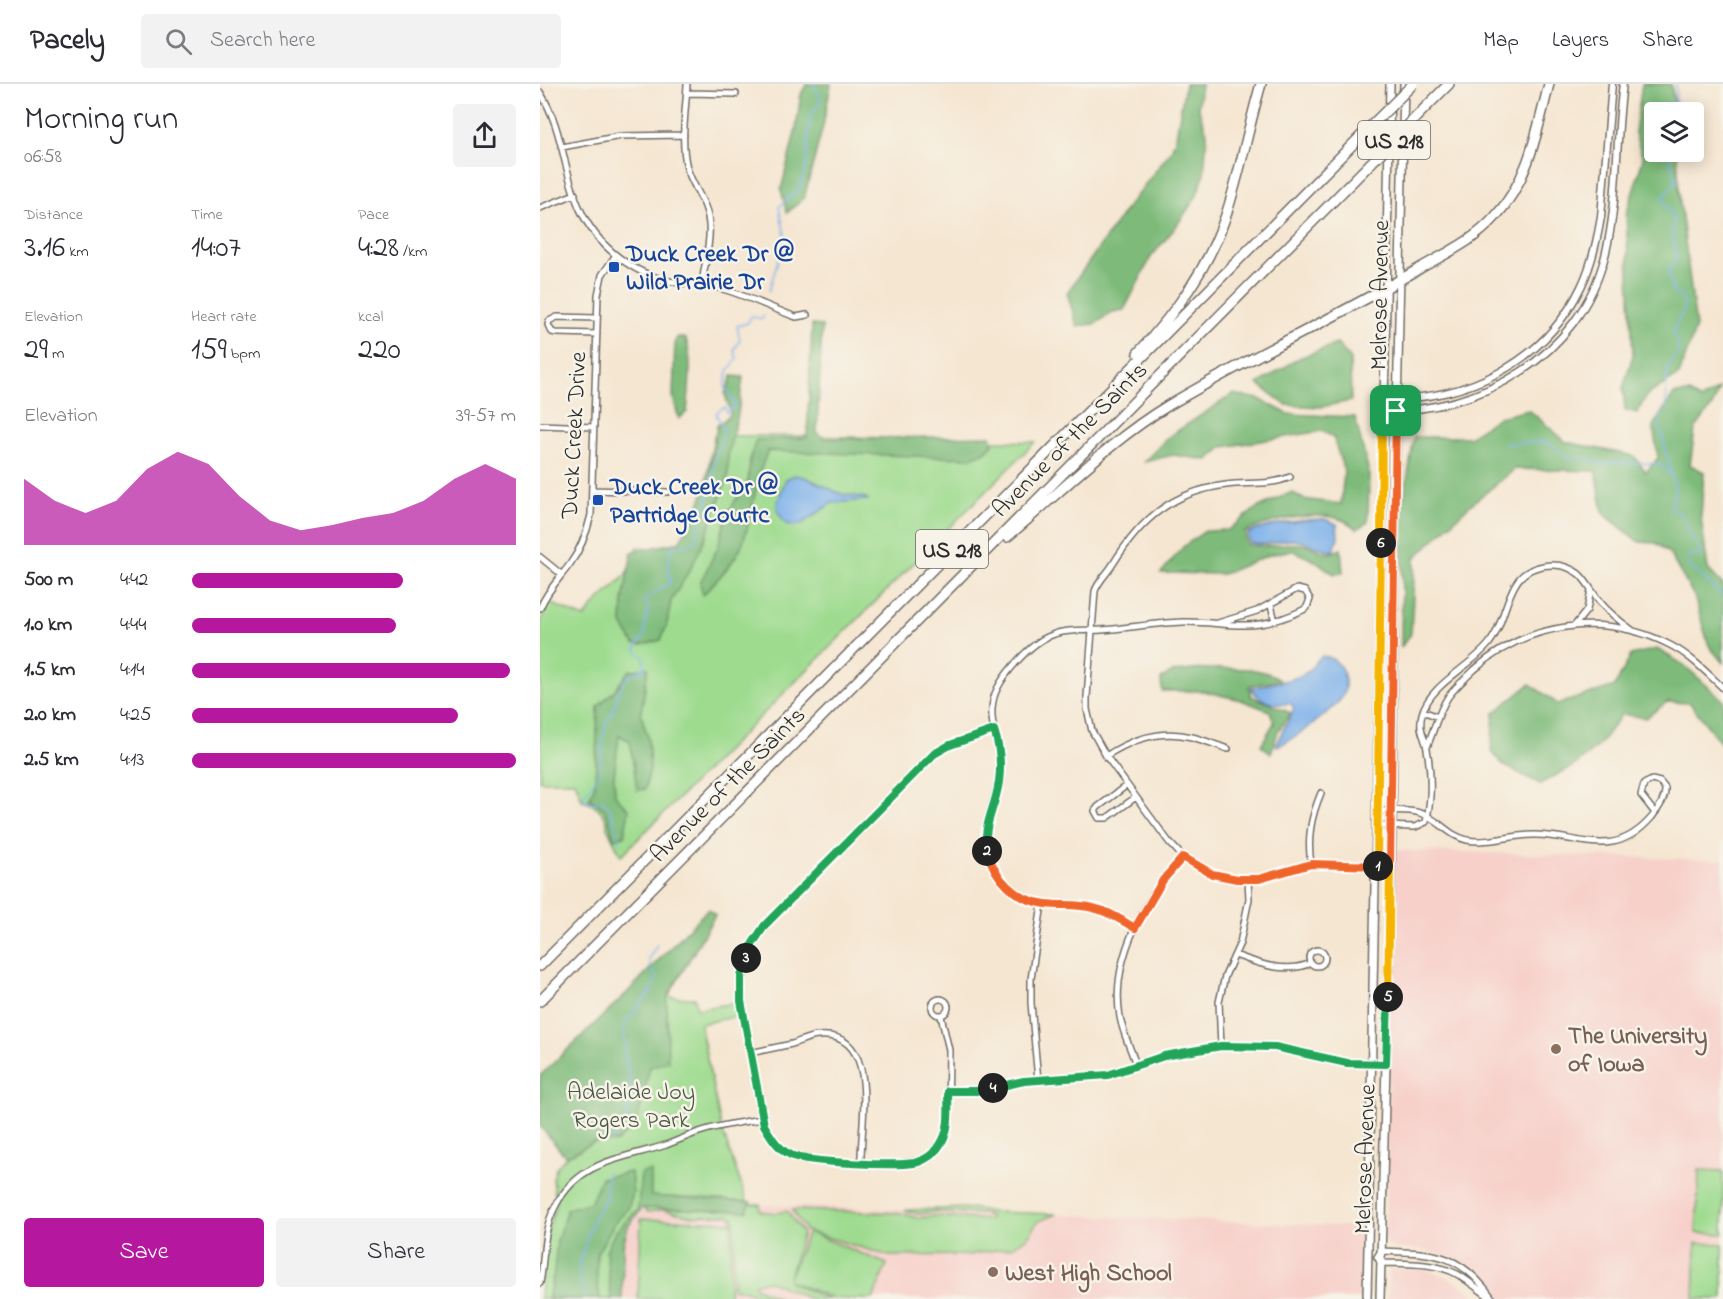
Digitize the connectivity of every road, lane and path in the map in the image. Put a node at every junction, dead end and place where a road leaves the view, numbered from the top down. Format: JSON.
{"nodes":[{"id":1,"x":687,"y":84,"type":"edge"},
{"id":2,"x":1262,"y":84,"type":"edge"},
{"id":3,"x":1390,"y":84,"type":"edge"},
{"id":4,"x":1404,"y":84,"type":"edge"},
{"id":5,"x":1413,"y":84,"type":"edge"},
{"id":6,"x":1449,"y":84,"type":"edge"},
{"id":7,"x":1549,"y":84,"type":"edge"},
{"id":8,"x":1612,"y":84,"type":"edge"},
{"id":9,"x":1623,"y":84,"type":"edge"},
{"id":10,"x":540,"y":92,"type":"edge"},
{"id":11,"x":687,"y":93,"type":"junction"},
{"id":12,"x":736,"y":94,"type":"dead end"},
{"id":13,"x":684,"y":135,"type":"junction"},
{"id":14,"x":562,"y":147,"type":"junction"},
{"id":15,"x":575,"y":194,"type":"junction"},
{"id":16,"x":540,"y":208,"type":"edge"},
{"id":17,"x":616,"y":255,"type":"junction"},
{"id":18,"x":1399,"y":281,"type":"junction"},
{"id":19,"x":702,"y":285,"type":"junction"},
{"id":20,"x":1385,"y":288,"type":"junction"},
{"id":21,"x":807,"y":315,"type":"dead end"},
{"id":22,"x":597,"y":318,"type":"junction"},
{"id":23,"x":597,"y":334,"type":"junction"},
{"id":24,"x":1382,"y":399,"type":"junction"},
{"id":25,"x":1396,"y":399,"type":"junction"},
{"id":26,"x":1382,"y":411,"type":"junction"},
{"id":27,"x":1396,"y":411,"type":"junction"},
{"id":28,"x":540,"y":425,"type":"edge"},
{"id":29,"x":594,"y":427,"type":"junction"},
{"id":30,"x":1290,"y":477,"type":"dead end"},
{"id":31,"x":592,"y":490,"type":"junction"},
{"id":32,"x":667,"y":492,"type":"dead end"},
{"id":33,"x":995,"y":506,"type":"junction"},
{"id":34,"x":540,"y":557,"type":"edge"},
{"id":35,"x":561,"y":574,"type":"junction"},
{"id":36,"x":957,"y":581,"type":"junction"},
{"id":37,"x":1591,"y":588,"type":"junction"},
{"id":38,"x":1270,"y":605,"type":"junction"},
{"id":39,"x":540,"y":608,"type":"edge"},
{"id":40,"x":1275,"y":621,"type":"junction"},
{"id":41,"x":1218,"y":622,"type":"junction"},
{"id":42,"x":1575,"y":625,"type":"junction"},
{"id":43,"x":1632,"y":630,"type":"junction"},
{"id":44,"x":1091,"y":631,"type":"junction"},
{"id":45,"x":1479,"y":654,"type":"junction"},
{"id":46,"x":1486,"y":660,"type":"junction"},
{"id":47,"x":1723,"y":688,"type":"edge"},
{"id":48,"x":1423,"y":711,"type":"junction"},
{"id":49,"x":1438,"y":717,"type":"junction"},
{"id":50,"x":994,"y":730,"type":"junction"},
{"id":51,"x":1427,"y":747,"type":"junction"},
{"id":52,"x":1228,"y":748,"type":"dead end"},
{"id":53,"x":1106,"y":756,"type":"junction"},
{"id":54,"x":1127,"y":785,"type":"junction"},
{"id":55,"x":1321,"y":793,"type":"dead end"},
{"id":56,"x":1136,"y":797,"type":"junction"},
{"id":57,"x":1378,"y":811,"type":"junction"},
{"id":58,"x":1392,"y":811,"type":"junction"},
{"id":59,"x":1655,"y":813,"type":"junction"},
{"id":60,"x":1428,"y":816,"type":"junction"},
{"id":61,"x":1378,"y":826,"type":"junction"},
{"id":62,"x":1392,"y":826,"type":"junction"},
{"id":63,"x":1183,"y":857,"type":"junction"},
{"id":64,"x":1311,"y":864,"type":"junction"},
{"id":65,"x":1377,"y":866,"type":"junction"},
{"id":66,"x":1390,"y":866,"type":"junction"},
{"id":67,"x":1248,"y":880,"type":"junction"},
{"id":68,"x":1042,"y":904,"type":"junction"},
{"id":69,"x":1135,"y":928,"type":"junction"},
{"id":70,"x":1235,"y":955,"type":"junction"},
{"id":71,"x":1311,"y":963,"type":"dead end"},
{"id":72,"x":540,"y":966,"type":"edge"},
{"id":73,"x":540,"y":1001,"type":"edge"},
{"id":74,"x":941,"y":1016,"type":"dead end"},
{"id":75,"x":1221,"y":1046,"type":"junction"},
{"id":76,"x":750,"y":1053,"type":"junction"},
{"id":77,"x":1373,"y":1064,"type":"junction"},
{"id":78,"x":1386,"y":1064,"type":"junction"},
{"id":79,"x":1136,"y":1065,"type":"junction"},
{"id":80,"x":1038,"y":1080,"type":"junction"},
{"id":81,"x":948,"y":1091,"type":"junction"},
{"id":82,"x":763,"y":1119,"type":"junction"},
{"id":83,"x":861,"y":1162,"type":"junction"},
{"id":84,"x":1381,"y":1251,"type":"junction"},
{"id":85,"x":1380,"y":1263,"type":"junction"},
{"id":86,"x":540,"y":1282,"type":"edge"},
{"id":87,"x":1367,"y":1299,"type":"edge"},
{"id":88,"x":1380,"y":1299,"type":"edge"},
{"id":89,"x":1493,"y":1299,"type":"edge"}],
"edges":[{"from":1,"to":11,"type":"street"},
{"from":2,"to":33,"type":"highway"},
{"from":3,"to":20,"type":"main road","name":"Melrose Avenue"},
{"from":4,"to":18,"type":"main road","name":"Melrose Avenue"},
{"from":5,"to":33,"type":"highway","name":"Avenue of the Saints","number":"US 218","bridge":true},
{"from":6,"to":36,"type":"highway","name":"Avenue of the Saints","number":"US 218","bridge":true},
{"from":7,"to":18,"type":"highway"},
{"from":8,"to":25,"type":"street"},
{"from":9,"to":27,"type":"street"},
{"from":10,"to":14,"type":"street"},
{"from":11,"to":12,"type":"street"},
{"from":11,"to":13,"type":"street"},
{"from":13,"to":14,"type":"street"},
{"from":13,"to":19,"type":"street"},
{"from":14,"to":15,"type":"street"},
{"from":15,"to":16,"type":"street"},
{"from":15,"to":17,"type":"street"},
{"from":17,"to":19,"type":"street"},
{"from":17,"to":22,"type":"street","name":"Duck Creek Drive"},
{"from":18,"to":20,"type":"highway"},
{"from":18,"to":25,"type":"main road","name":"Melrose Avenue"},
{"from":19,"to":21,"type":"street"},
{"from":20,"to":24,"type":"main road","name":"Melrose Avenue"},
{"from":20,"to":36,"type":"highway"},
{"from":22,"to":23,"type":"street","name":"Duck Creek Drive"},
{"from":22,"to":23,"type":"street"},
{"from":23,"to":29,"type":"street","name":"Duck Creek Drive"},
{"from":24,"to":25,"type":"street"},
{"from":24,"to":26,"type":"main road","name":"Melrose Avenue"},
{"from":25,"to":27,"type":"main road","name":"Melrose Avenue"},
{"from":26,"to":27,"type":"street"},
{"from":26,"to":57,"type":"main road","name":"Melrose Avenue"},
{"from":27,"to":58,"type":"main road","name":"Melrose Avenue"},
{"from":28,"to":29,"type":"street"},
{"from":29,"to":31,"type":"street","name":"Duck Creek Drive"},
{"from":30,"to":44,"type":"street"},
{"from":31,"to":32,"type":"street"},
{"from":31,"to":35,"type":"street","name":"Duck Creek Drive"},
{"from":33,"to":72,"type":"highway","name":"Avenue of the Saints","number":"US 218"},
{"from":34,"to":35,"type":"street"},
{"from":35,"to":39,"type":"street","name":"Duck Creek Drive"},
{"from":36,"to":73,"type":"highway","name":"Avenue of the Saints","number":"US 218"},
{"from":37,"to":42,"type":"street"},
{"from":37,"to":43,"type":"street"},
{"from":37,"to":45,"type":"street"},
{"from":38,"to":40,"type":"street"},
{"from":38,"to":40,"type":"street"},
{"from":38,"to":41,"type":"street"},
{"from":40,"to":41,"type":"street"},
{"from":41,"to":44,"type":"street"},
{"from":42,"to":43,"type":"street"},
{"from":42,"to":46,"type":"street"},
{"from":43,"to":47,"type":"street"},
{"from":44,"to":50,"type":"street"},
{"from":44,"to":53,"type":"street"},
{"from":45,"to":46,"type":"street"},
{"from":45,"to":48,"type":"street"},
{"from":46,"to":49,"type":"street"},
{"from":48,"to":49,"type":"street"},
{"from":48,"to":51,"type":"street"},
{"from":49,"to":51,"type":"street"},
{"from":50,"to":68,"type":"street"},
{"from":50,"to":76,"type":"street"},
{"from":51,"to":60,"type":"street"},
{"from":52,"to":53,"type":"street"},
{"from":53,"to":54,"type":"street"},
{"from":54,"to":56,"type":"street"},
{"from":54,"to":56,"type":"street"},
{"from":55,"to":64,"type":"street"},
{"from":56,"to":63,"type":"street"},
{"from":57,"to":58,"type":"street"},
{"from":57,"to":61,"type":"main road","name":"Melrose Avenue"},
{"from":58,"to":60,"type":"street"},
{"from":58,"to":62,"type":"main road","name":"Melrose Avenue"},
{"from":59,"to":59,"type":"street"},
{"from":59,"to":60,"type":"street"},
{"from":60,"to":62,"type":"street"},
{"from":61,"to":62,"type":"street"},
{"from":61,"to":65,"type":"main road","name":"Melrose Avenue"},
{"from":62,"to":66,"type":"main road","name":"Melrose Avenue"},
{"from":63,"to":67,"type":"street"},
{"from":63,"to":69,"type":"street"},
{"from":64,"to":65,"type":"street"},
{"from":64,"to":67,"type":"street"},
{"from":65,"to":66,"type":"street"},
{"from":65,"to":77,"type":"main road","name":"Melrose Avenue"},
{"from":66,"to":78,"type":"main road","name":"Melrose Avenue"},
{"from":67,"to":70,"type":"street"},
{"from":68,"to":69,"type":"street"},
{"from":68,"to":80,"type":"street"},
{"from":69,"to":79,"type":"street"},
{"from":70,"to":71,"type":"street"},
{"from":70,"to":75,"type":"street"},
{"from":74,"to":81,"type":"street"},
{"from":75,"to":77,"type":"street"},
{"from":75,"to":79,"type":"street"},
{"from":76,"to":82,"type":"street"},
{"from":76,"to":83,"type":"street"},
{"from":77,"to":78,"type":"street"},
{"from":77,"to":87,"type":"main road","name":"Melrose Avenue"},
{"from":78,"to":84,"type":"main road","name":"Melrose Avenue"},
{"from":79,"to":80,"type":"street"},
{"from":80,"to":81,"type":"street"},
{"from":81,"to":83,"type":"street"},
{"from":82,"to":83,"type":"street"},
{"from":82,"to":86,"type":"street"},
{"from":84,"to":85,"type":"main road","name":"Melrose Avenue"},
{"from":84,"to":89,"type":"street"},
{"from":85,"to":88,"type":"main road","name":"Melrose Avenue"},
{"from":85,"to":89,"type":"street"}]}
